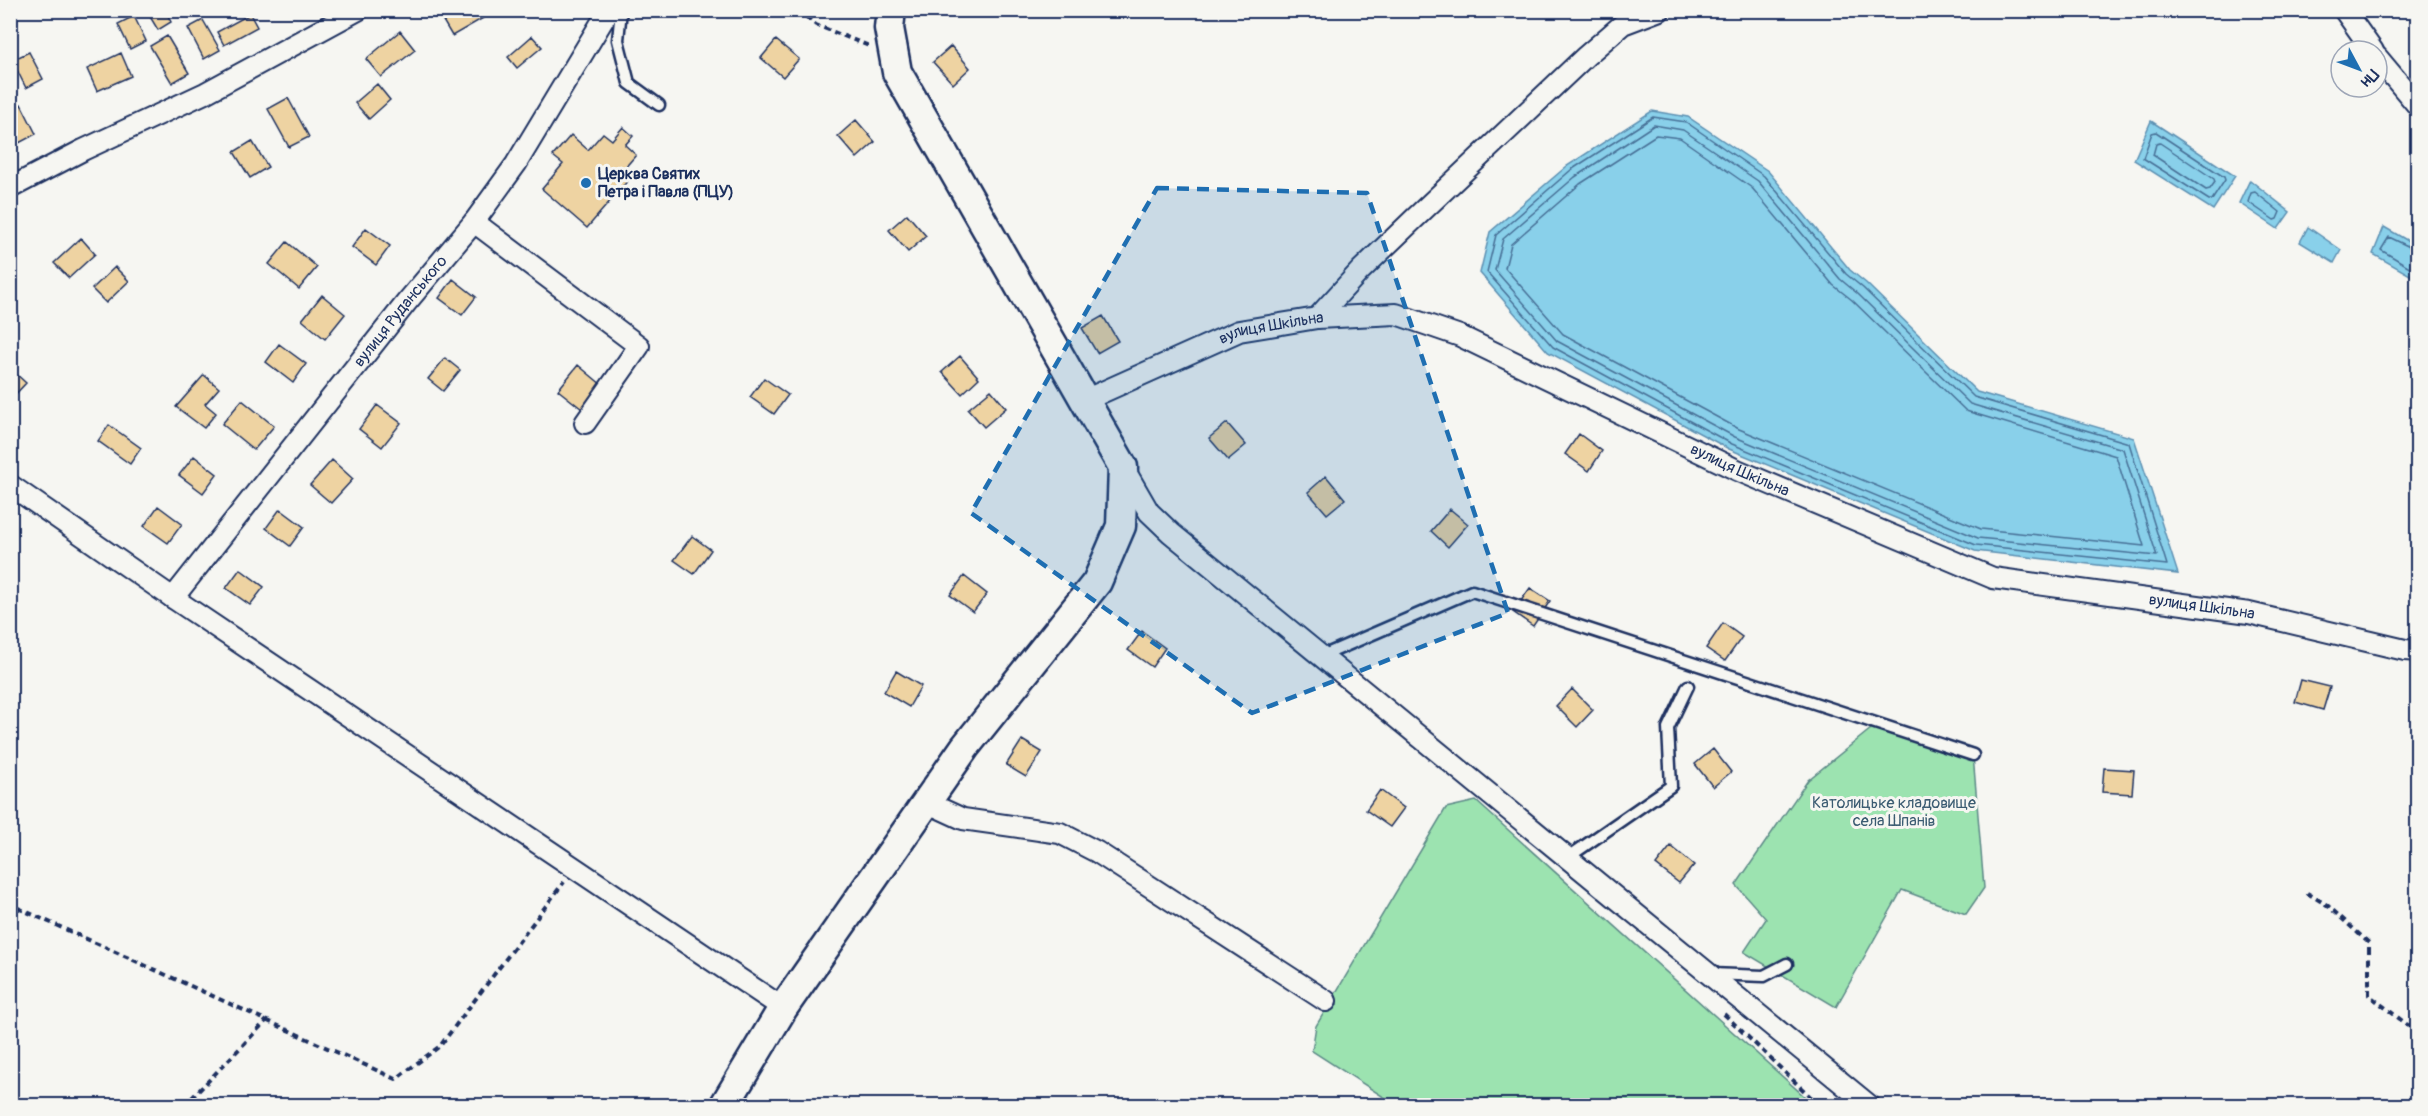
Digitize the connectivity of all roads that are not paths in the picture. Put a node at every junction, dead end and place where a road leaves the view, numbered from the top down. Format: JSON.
{"nodes":[{"id":1,"x":358,"y":10,"type":"edge"},
{"id":2,"x":609,"y":10,"type":"edge"},
{"id":3,"x":621,"y":10,"type":"edge"},
{"id":4,"x":891,"y":10,"type":"edge"},
{"id":5,"x":1660,"y":10,"type":"edge"},
{"id":6,"x":2344,"y":10,"type":"edge"},
{"id":7,"x":2365,"y":39,"type":"edge"},
{"id":8,"x":2389,"y":71,"type":"edge"},
{"id":9,"x":659,"y":105,"type":"dead end"},
{"id":10,"x":2418,"y":106,"type":"edge"},
{"id":11,"x":10,"y":188,"type":"edge"},
{"id":12,"x":474,"y":222,"type":"junction"},
{"id":13,"x":1317,"y":318,"type":"junction"},
{"id":14,"x":1084,"y":400,"type":"junction"},
{"id":15,"x":585,"y":423,"type":"dead end"},
{"id":16,"x":1123,"y":467,"type":"junction"},
{"id":17,"x":10,"y":485,"type":"edge"},
{"id":18,"x":173,"y":598,"type":"junction"},
{"id":19,"x":2418,"y":651,"type":"edge"},
{"id":20,"x":1322,"y":656,"type":"junction"},
{"id":21,"x":1688,"y":686,"type":"dead end"},
{"id":22,"x":1973,"y":755,"type":"dead end"},
{"id":23,"x":926,"y":802,"type":"junction"},
{"id":24,"x":1567,"y":858,"type":"junction"},
{"id":25,"x":1787,"y":963,"type":"dead end"},
{"id":26,"x":1710,"y":974,"type":"junction"},
{"id":27,"x":1326,"y":1001,"type":"dead end"},
{"id":28,"x":783,"y":1008,"type":"junction"},
{"id":29,"x":724,"y":1106,"type":"edge"},
{"id":30,"x":1870,"y":1106,"type":"edge"}],
"edges":[{"from":1,"to":11,"type":"street"},
{"from":2,"to":12,"type":"street","name":"вулиця Руданського"},
{"from":3,"to":9,"type":"lane"},
{"from":4,"to":14,"type":"street"},
{"from":5,"to":13,"type":"street"},
{"from":6,"to":7,"type":"street"},
{"from":8,"to":10,"type":"street"},
{"from":12,"to":15,"type":"street"},
{"from":12,"to":18,"type":"street","name":"вулиця Руданського"},
{"from":13,"to":14,"type":"street","name":"вулиця Шкільна"},
{"from":13,"to":19,"type":"street","name":"вулиця Шкільна"},
{"from":14,"to":16,"type":"street"},
{"from":16,"to":20,"type":"street"},
{"from":16,"to":23,"type":"street"},
{"from":17,"to":18,"type":"street"},
{"from":18,"to":28,"type":"street"},
{"from":20,"to":22,"type":"lane"},
{"from":20,"to":24,"type":"street"},
{"from":21,"to":24,"type":"lane"},
{"from":23,"to":27,"type":"street"},
{"from":23,"to":28,"type":"street"},
{"from":24,"to":26,"type":"street"},
{"from":25,"to":26,"type":"lane"},
{"from":26,"to":30,"type":"street"},
{"from":28,"to":29,"type":"street"}]}
